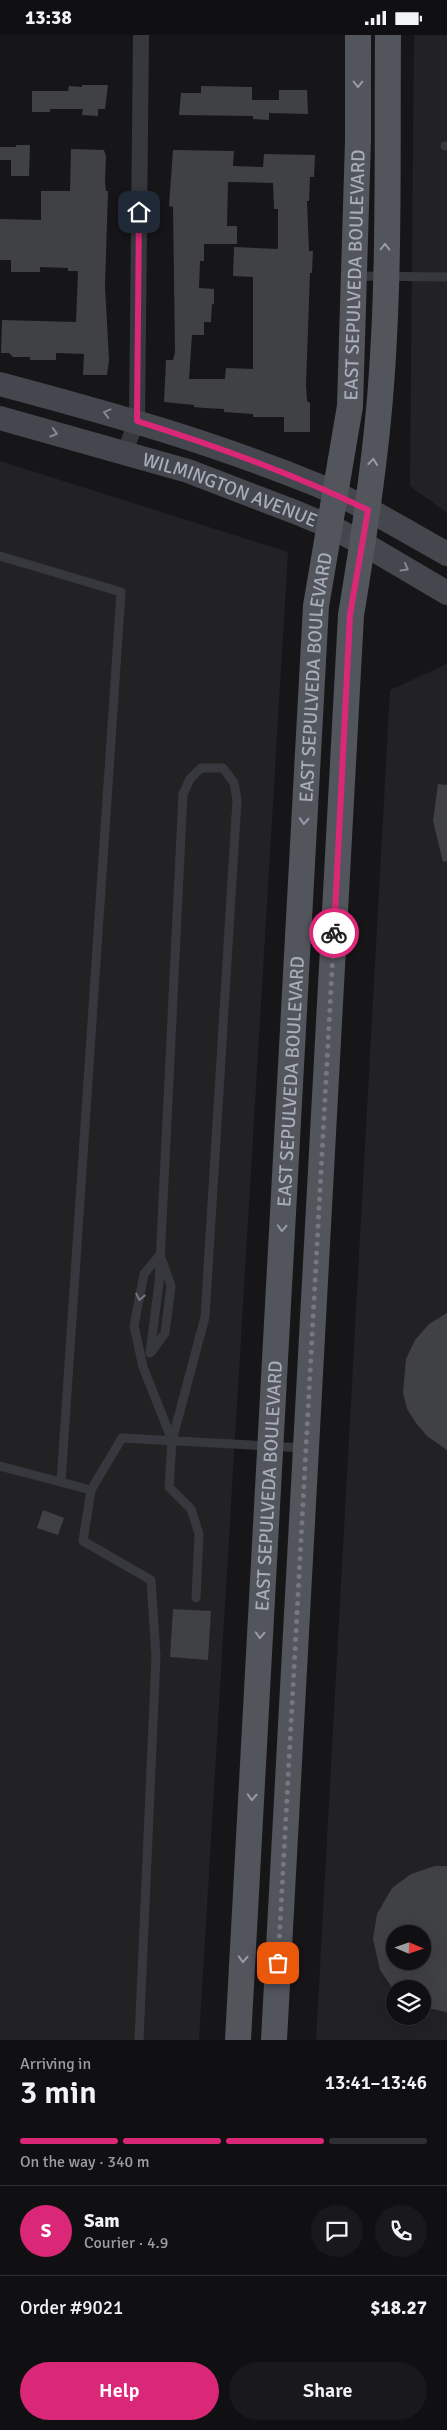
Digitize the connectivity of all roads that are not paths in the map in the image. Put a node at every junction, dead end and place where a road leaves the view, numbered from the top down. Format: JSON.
{"nodes":[{"id":1,"x":141,"y":35,"type":"edge"},
{"id":2,"x":358,"y":35,"type":"edge"},
{"id":3,"x":388,"y":35,"type":"edge"},
{"id":4,"x":354,"y":276,"type":"junction"},
{"id":5,"x":385,"y":277,"type":"junction"},
{"id":6,"x":447,"y":277,"type":"edge"},
{"id":7,"x":0,"y":384,"type":"edge"},
{"id":8,"x":0,"y":418,"type":"edge"},
{"id":9,"x":137,"y":421,"type":"junction"},
{"id":10,"x":124,"y":453,"type":"junction"},
{"id":11,"x":336,"y":495,"type":"junction"},
{"id":12,"x":368,"y":510,"type":"junction"},
{"id":13,"x":331,"y":527,"type":"junction"},
{"id":14,"x":364,"y":544,"type":"junction"},
{"id":15,"x":447,"y":554,"type":"edge"},
{"id":16,"x":0,"y":556,"type":"edge"},
{"id":17,"x":447,"y":593,"type":"edge"},
{"id":18,"x":160,"y":1255,"type":"junction"},
{"id":19,"x":143,"y":1367,"type":"junction"},
{"id":20,"x":172,"y":1441,"type":"junction"},
{"id":21,"x":270,"y":1446,"type":"junction"},
{"id":22,"x":304,"y":1448,"type":"junction"},
{"id":23,"x":0,"y":1466,"type":"edge"},
{"id":24,"x":61,"y":1482,"type":"junction"},
{"id":25,"x":91,"y":1490,"type":"junction"},
{"id":26,"x":196,"y":1598,"type":"dead end"},
{"id":27,"x":139,"y":2040,"type":"edge"},
{"id":28,"x":238,"y":2040,"type":"edge"},
{"id":29,"x":274,"y":2040,"type":"edge"}],
"edges":[{"from":1,"to":9,"type":"street"},
{"from":2,"to":4,"type":"main road","name":"EAST SEPULVEDA BOULEVARD","one_way":true},
{"from":5,"to":3,"type":"main road","name":"EAST SEPULVEDA BOULEVARD","one_way":true},
{"from":4,"to":5,"type":"lane"},
{"from":4,"to":11,"type":"main road","name":"EAST SEPULVEDA BOULEVARD"},
{"from":5,"to":6,"type":"lane"},
{"from":12,"to":5,"type":"main road","name":"EAST SEPULVEDA BOULEVARD","one_way":true},
{"from":9,"to":7,"type":"main road","name":"WILMINGTON AVENUE","one_way":true},
{"from":8,"to":10,"type":"main road","name":"WILMINGTON AVENUE","one_way":true},
{"from":9,"to":10,"type":"street"},
{"from":9,"to":11,"type":"main road","name":"WILMINGTON AVENUE"},
{"from":10,"to":13,"type":"main road","name":"WILMINGTON AVENUE"},
{"from":11,"to":12,"type":"main road","name":"WILMINGTON AVENUE"},
{"from":11,"to":13,"type":"main road","name":"EAST SEPULVEDA BOULEVARD"},
{"from":12,"to":14,"type":"main road","name":"EAST SEPULVEDA BOULEVARD"},
{"from":12,"to":15,"type":"main road","name":"WILMINGTON AVENUE"},
{"from":13,"to":14,"type":"main road","name":"WILMINGTON AVENUE"},
{"from":13,"to":21,"type":"main road","name":"EAST SEPULVEDA BOULEVARD","one_way":true},
{"from":14,"to":17,"type":"main road","name":"WILMINGTON AVENUE","one_way":true},
{"from":14,"to":22,"type":"main road","name":"EAST SEPULVEDA BOULEVARD"},
{"from":16,"to":24,"type":"lane"},
{"from":18,"to":19,"type":"lane","one_way":true},
{"from":18,"to":19,"type":"lane"},
{"from":18,"to":20,"type":"lane"},
{"from":19,"to":20,"type":"lane"},
{"from":20,"to":21,"type":"lane"},
{"from":20,"to":25,"type":"lane"},
{"from":20,"to":26,"type":"lane"},
{"from":21,"to":22,"type":"lane"},
{"from":21,"to":28,"type":"main road","name":"EAST SEPULVEDA BOULEVARD","one_way":true},
{"from":22,"to":29,"type":"main road","name":"EAST SEPULVEDA BOULEVARD"},
{"from":23,"to":24,"type":"lane"},
{"from":24,"to":25,"type":"lane"},
{"from":25,"to":27,"type":"lane"}]}
